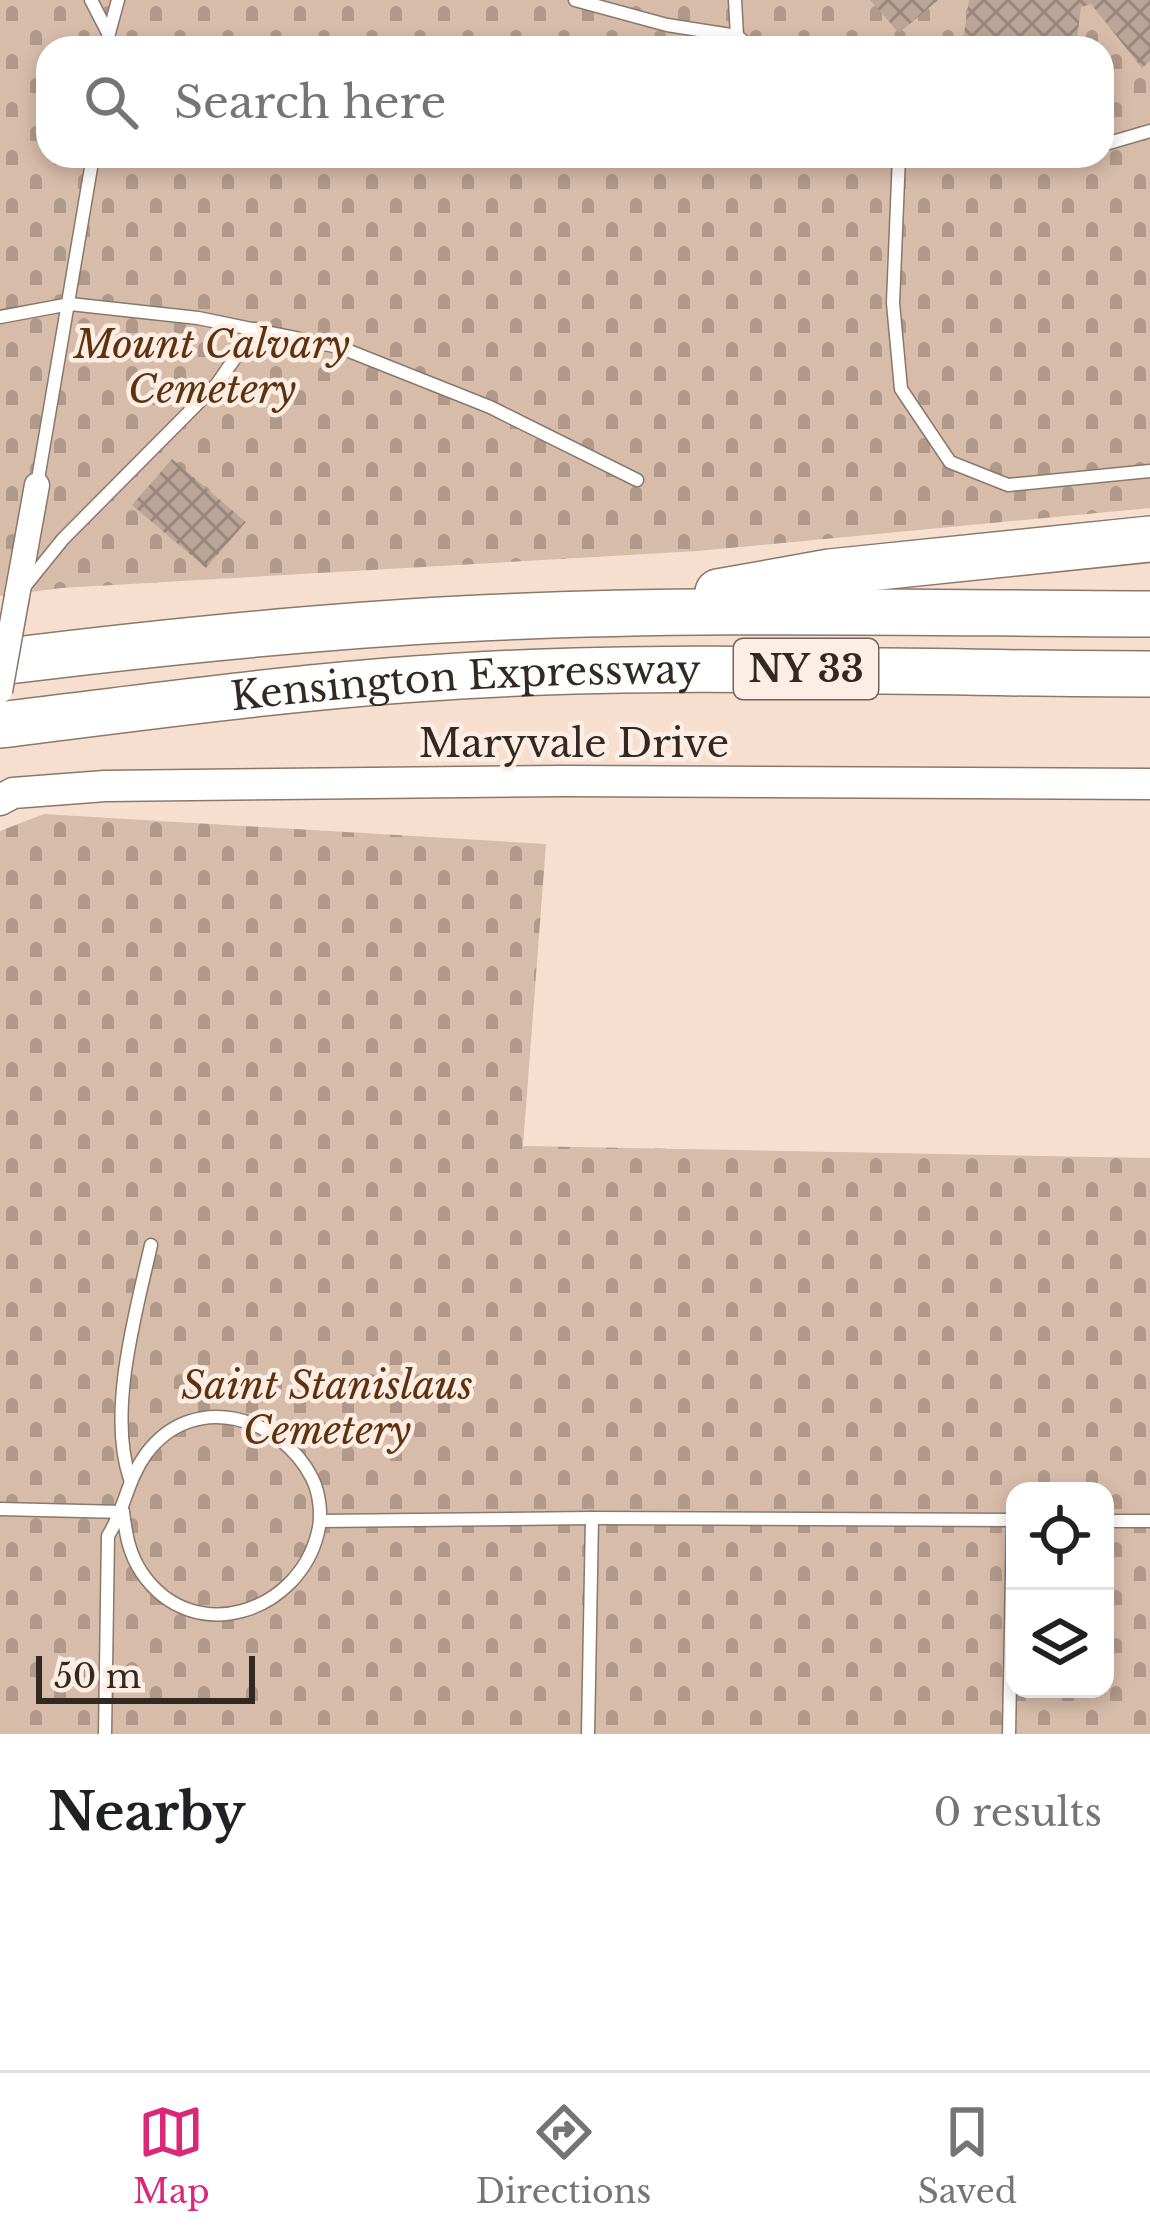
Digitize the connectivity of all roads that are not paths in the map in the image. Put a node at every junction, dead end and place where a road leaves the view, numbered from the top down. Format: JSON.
{"nodes":[{"id":1,"x":91,"y":0,"type":"edge"},
{"id":2,"x":118,"y":0,"type":"edge"},
{"id":3,"x":575,"y":0,"type":"edge"},
{"id":4,"x":736,"y":0,"type":"edge"},
{"id":5,"x":107,"y":32,"type":"junction"},
{"id":6,"x":107,"y":36,"type":"edge"},
{"id":7,"x":737,"y":36,"type":"joint"},
{"id":8,"x":1150,"y":131,"type":"edge"},
{"id":9,"x":1114,"y":142,"type":"edge"},
{"id":10,"x":91,"y":168,"type":"edge"},
{"id":11,"x":898,"y":168,"type":"edge"},
{"id":12,"x":70,"y":304,"type":"junction"},
{"id":13,"x":0,"y":317,"type":"edge"},
{"id":14,"x":255,"y":328,"type":"junction"},
{"id":15,"x":1150,"y":471,"type":"edge"},
{"id":16,"x":637,"y":480,"type":"dead end"},
{"id":17,"x":37,"y":485,"type":"joint"},
{"id":18,"x":1150,"y":539,"type":"edge"},
{"id":19,"x":17,"y":596,"type":"junction"},
{"id":20,"x":1150,"y":614,"type":"edge"},
{"id":21,"x":583,"y":615,"type":"junction"},
{"id":22,"x":0,"y":662,"type":"edge"},
{"id":23,"x":1150,"y":674,"type":"edge"},
{"id":24,"x":0,"y":691,"type":"edge"},
{"id":25,"x":0,"y":725,"type":"edge"},
{"id":26,"x":1150,"y":784,"type":"edge"},
{"id":27,"x":0,"y":800,"type":"edge"},
{"id":28,"x":152,"y":1245,"type":"dead end"},
{"id":29,"x":130,"y":1479,"type":"junction"},
{"id":30,"x":0,"y":1509,"type":"edge"},
{"id":31,"x":123,"y":1512,"type":"junction"},
{"id":32,"x":592,"y":1518,"type":"junction"},
{"id":33,"x":1006,"y":1520,"type":"edge"},
{"id":34,"x":321,"y":1521,"type":"junction"},
{"id":35,"x":1114,"y":1521,"type":"edge"},
{"id":36,"x":1150,"y":1521,"type":"edge"},
{"id":37,"x":1012,"y":1590,"type":"edge"},
{"id":38,"x":105,"y":1734,"type":"edge"},
{"id":39,"x":588,"y":1734,"type":"edge"},
{"id":40,"x":1009,"y":1734,"type":"edge"}],
"edges":[{"from":1,"to":5,"type":"lane"},
{"from":2,"to":5,"type":"lane"},
{"from":3,"to":7,"type":"lane"},
{"from":4,"to":7,"type":"lane"},
{"from":5,"to":6,"type":"lane"},
{"from":8,"to":9,"type":"lane"},
{"from":10,"to":12,"type":"lane"},
{"from":11,"to":15,"type":"lane"},
{"from":12,"to":13,"type":"lane"},
{"from":12,"to":14,"type":"lane"},
{"from":12,"to":17,"type":"lane"},
{"from":14,"to":16,"type":"lane"},
{"from":14,"to":19,"type":"lane"},
{"from":17,"to":19,"type":"street"},
{"from":18,"to":21,"type":"highway"},
{"from":19,"to":24,"type":"street","bridge":true},
{"from":20,"to":21,"type":"highway","name":"Kensington Expressway","number":"NY 33"},
{"from":21,"to":22,"type":"highway","name":"Kensington Expressway","number":"NY 33"},
{"from":23,"to":25,"type":"highway","name":"Kensington Expressway","number":"NY 33"},
{"from":26,"to":27,"type":"street","name":"Maryvale Drive"},
{"from":28,"to":29,"type":"lane"},
{"from":29,"to":31,"type":"lane"},
{"from":29,"to":34,"type":"lane"},
{"from":30,"to":31,"type":"lane"},
{"from":31,"to":34,"type":"lane"},
{"from":31,"to":38,"type":"lane"},
{"from":32,"to":33,"type":"lane"},
{"from":32,"to":34,"type":"lane"},
{"from":32,"to":39,"type":"lane"},
{"from":35,"to":36,"type":"lane"},
{"from":37,"to":40,"type":"lane"}]}
